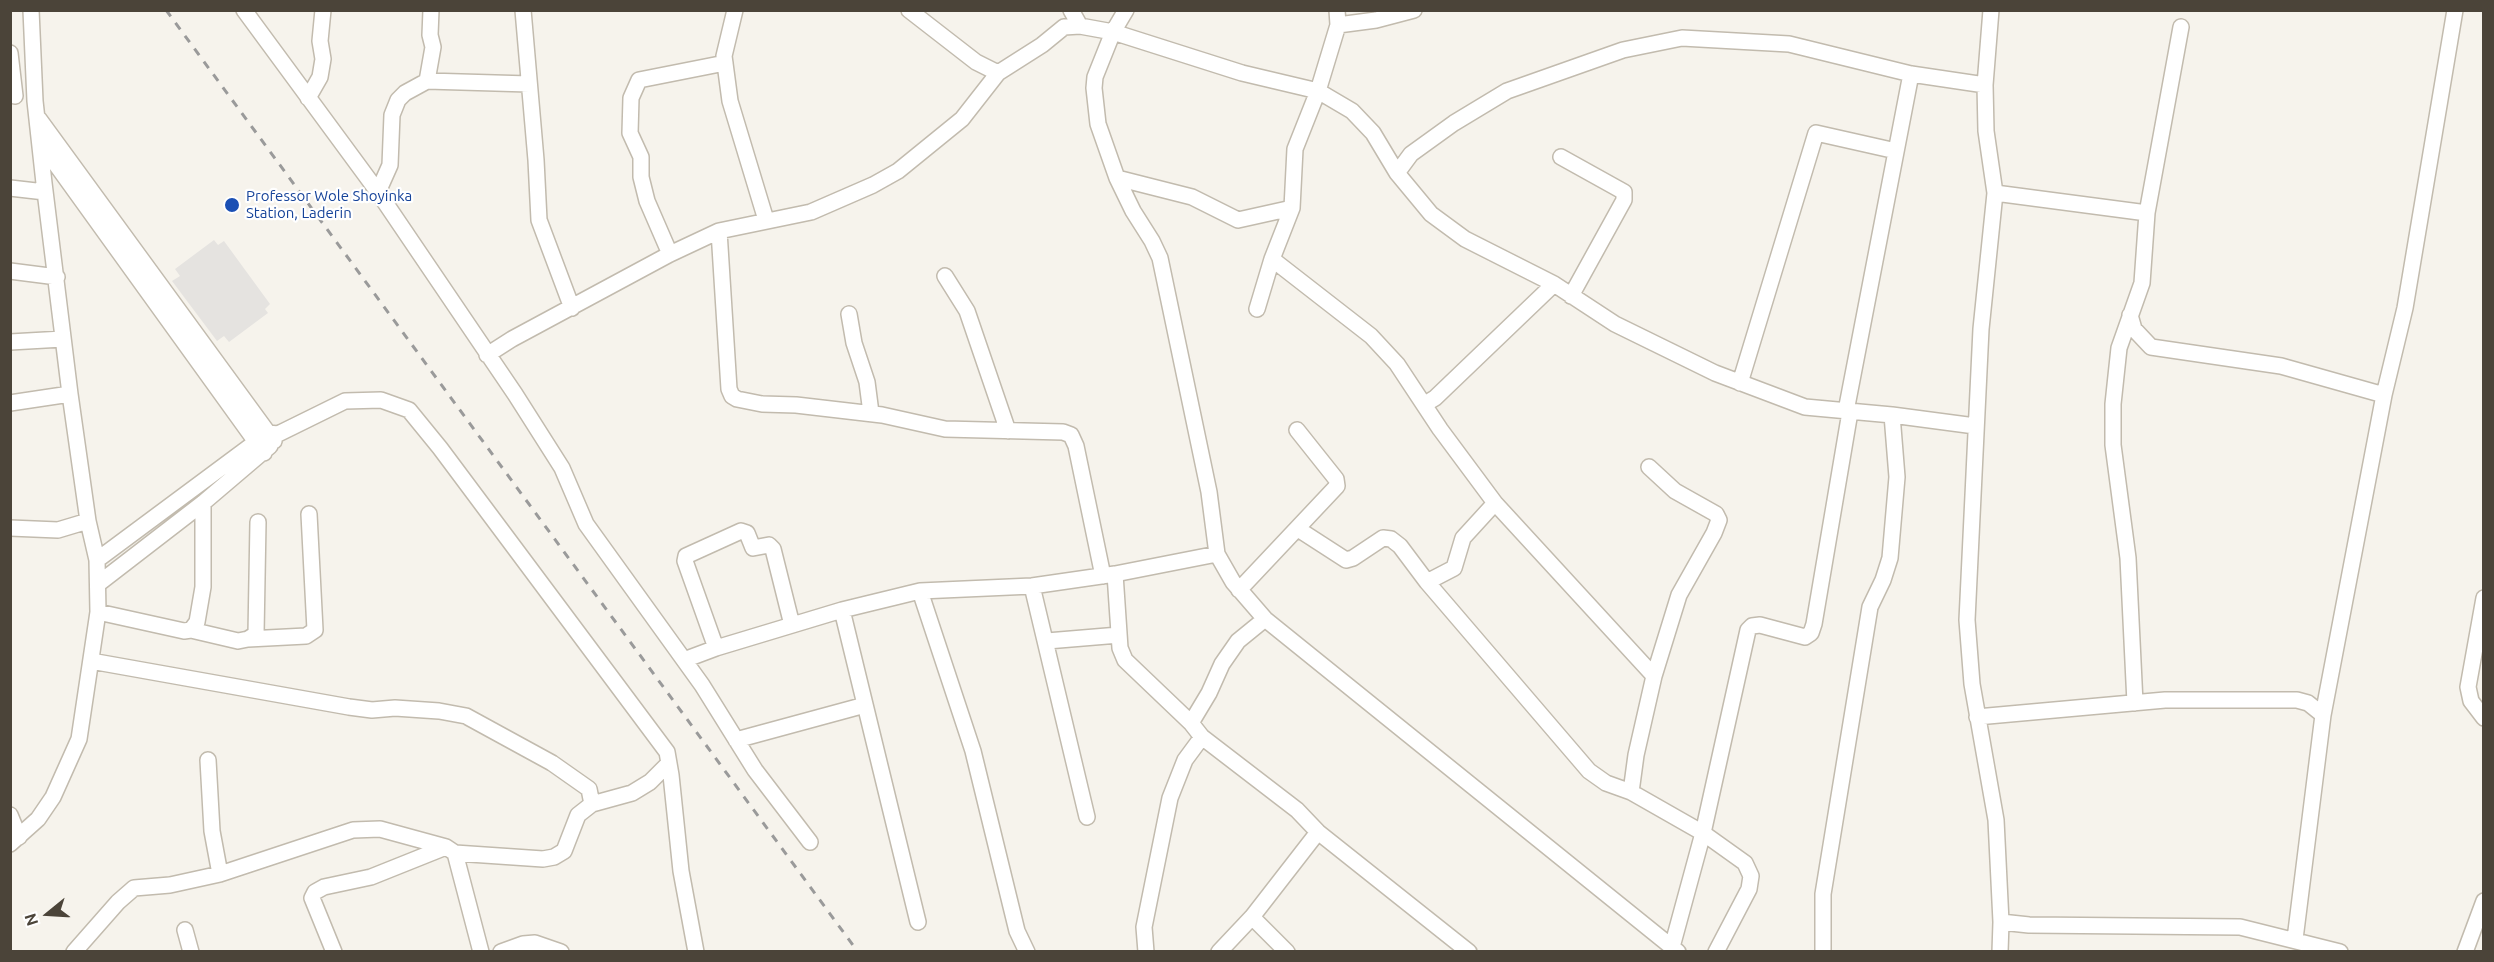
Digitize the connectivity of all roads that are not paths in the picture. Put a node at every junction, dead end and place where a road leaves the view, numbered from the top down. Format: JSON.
{"nodes":[{"id":1,"x":31,"y":10,"type":"edge"},
{"id":2,"x":244,"y":10,"type":"edge"},
{"id":3,"x":323,"y":10,"type":"edge"},
{"id":4,"x":431,"y":10,"type":"edge"},
{"id":5,"x":523,"y":10,"type":"edge"},
{"id":6,"x":735,"y":10,"type":"edge"},
{"id":7,"x":909,"y":10,"type":"edge"},
{"id":8,"x":1071,"y":10,"type":"edge"},
{"id":9,"x":1126,"y":10,"type":"edge"},
{"id":10,"x":1414,"y":10,"type":"edge"},
{"id":11,"x":1991,"y":10,"type":"edge"},
{"id":12,"x":2454,"y":10,"type":"edge"},
{"id":13,"x":1337,"y":18,"type":"edge"},
{"id":14,"x":1080,"y":26,"type":"junction"},
{"id":15,"x":2181,"y":27,"type":"dead end"},
{"id":16,"x":1113,"y":33,"type":"junction"},
{"id":17,"x":10,"y":53,"type":"edge"},
{"id":18,"x":725,"y":63,"type":"junction"},
{"id":19,"x":998,"y":73,"type":"junction"},
{"id":20,"x":1911,"y":74,"type":"junction"},
{"id":21,"x":427,"y":81,"type":"junction"},
{"id":22,"x":529,"y":84,"type":"junction"},
{"id":23,"x":1985,"y":85,"type":"junction"},
{"id":24,"x":1318,"y":91,"type":"junction"},
{"id":25,"x":13,"y":95,"type":"edge"},
{"id":26,"x":308,"y":98,"type":"junction"},
{"id":27,"x":36,"y":109,"type":"junction"},
{"id":28,"x":40,"y":143,"type":"junction"},
{"id":29,"x":1896,"y":151,"type":"junction"},
{"id":30,"x":1561,"y":157,"type":"dead end"},
{"id":31,"x":1397,"y":173,"type":"junction"},
{"id":32,"x":1118,"y":178,"type":"junction"},
{"id":33,"x":69,"y":182,"type":"junction"},
{"id":34,"x":45,"y":187,"type":"junction"},
{"id":35,"x":10,"y":188,"type":"edge"},
{"id":36,"x":378,"y":192,"type":"junction"},
{"id":37,"x":1995,"y":193,"type":"junction"},
{"id":38,"x":87,"y":196,"type":"junction"},
{"id":39,"x":1292,"y":208,"type":"junction"},
{"id":40,"x":2146,"y":213,"type":"junction"},
{"id":41,"x":766,"y":220,"type":"junction"},
{"id":42,"x":719,"y":231,"type":"junction"},
{"id":43,"x":670,"y":254,"type":"junction"},
{"id":44,"x":1272,"y":258,"type":"junction"},
{"id":45,"x":10,"y":271,"type":"edge"},
{"id":46,"x":945,"y":276,"type":"dead end"},
{"id":47,"x":57,"y":277,"type":"junction"},
{"id":48,"x":1554,"y":284,"type":"junction"},
{"id":49,"x":1571,"y":296,"type":"junction"},
{"id":50,"x":572,"y":308,"type":"junction"},
{"id":51,"x":1257,"y":309,"type":"dead end"},
{"id":52,"x":849,"y":314,"type":"dead end"},
{"id":53,"x":2130,"y":315,"type":"junction"},
{"id":54,"x":63,"y":339,"type":"junction"},
{"id":55,"x":10,"y":342,"type":"edge"},
{"id":56,"x":2151,"y":347,"type":"junction"},
{"id":57,"x":2119,"y":348,"type":"junction"},
{"id":58,"x":487,"y":355,"type":"junction"},
{"id":59,"x":1740,"y":383,"type":"junction"},
{"id":60,"x":70,"y":394,"type":"junction"},
{"id":61,"x":2384,"y":395,"type":"junction"},
{"id":62,"x":10,"y":403,"type":"edge"},
{"id":63,"x":1425,"y":404,"type":"junction"},
{"id":64,"x":1848,"y":412,"type":"junction"},
{"id":65,"x":871,"y":413,"type":"junction"},
{"id":66,"x":1892,"y":415,"type":"junction"},
{"id":67,"x":1975,"y":426,"type":"junction"},
{"id":68,"x":1297,"y":430,"type":"dead end"},
{"id":69,"x":1008,"y":431,"type":"junction"},
{"id":70,"x":268,"y":440,"type":"junction"},
{"id":71,"x":1649,"y":467,"type":"dead end"},
{"id":72,"x":203,"y":503,"type":"junction"},
{"id":73,"x":1495,"y":503,"type":"junction"},
{"id":74,"x":309,"y":514,"type":"dead end"},
{"id":75,"x":88,"y":521,"type":"junction"},
{"id":76,"x":258,"y":522,"type":"dead end"},
{"id":77,"x":10,"y":528,"type":"edge"},
{"id":78,"x":1298,"y":529,"type":"junction"},
{"id":79,"x":1217,"y":554,"type":"junction"},
{"id":80,"x":97,"y":560,"type":"junction"},
{"id":81,"x":1109,"y":575,"type":"junction"},
{"id":82,"x":1427,"y":582,"type":"junction"},
{"id":83,"x":99,"y":584,"type":"junction"},
{"id":84,"x":1032,"y":586,"type":"junction"},
{"id":85,"x":1239,"y":590,"type":"junction"},
{"id":86,"x":920,"y":591,"type":"junction"},
{"id":87,"x":2484,"y":598,"type":"edge"},
{"id":88,"x":842,"y":610,"type":"junction"},
{"id":89,"x":98,"y":612,"type":"junction"},
{"id":90,"x":1265,"y":619,"type":"junction"},
{"id":91,"x":792,"y":625,"type":"junction"},
{"id":92,"x":191,"y":630,"type":"junction"},
{"id":93,"x":1119,"y":635,"type":"junction"},
{"id":94,"x":248,"y":639,"type":"junction"},
{"id":95,"x":1047,"y":641,"type":"junction"},
{"id":96,"x":716,"y":648,"type":"junction"},
{"id":97,"x":684,"y":660,"type":"junction"},
{"id":98,"x":91,"y":661,"type":"junction"},
{"id":99,"x":1654,"y":676,"type":"junction"},
{"id":100,"x":2135,"y":703,"type":"junction"},
{"id":101,"x":865,"y":705,"type":"junction"},
{"id":102,"x":2322,"y":715,"type":"junction"},
{"id":103,"x":1977,"y":717,"type":"junction"},
{"id":104,"x":2484,"y":718,"type":"edge"},
{"id":105,"x":1191,"y":723,"type":"junction"},
{"id":106,"x":1202,"y":737,"type":"junction"},
{"id":107,"x":736,"y":740,"type":"junction"},
{"id":108,"x":207,"y":760,"type":"dead end"},
{"id":109,"x":669,"y":764,"type":"junction"},
{"id":110,"x":1631,"y":792,"type":"junction"},
{"id":111,"x":592,"y":804,"type":"junction"},
{"id":112,"x":10,"y":815,"type":"edge"},
{"id":113,"x":1087,"y":817,"type":"dead end"},
{"id":114,"x":1318,"y":832,"type":"junction"},
{"id":115,"x":1703,"y":834,"type":"junction"},
{"id":116,"x":15,"y":840,"type":"edge"},
{"id":117,"x":810,"y":842,"type":"dead end"},
{"id":118,"x":450,"y":850,"type":"junction"},
{"id":119,"x":220,"y":874,"type":"junction"},
{"id":120,"x":2484,"y":901,"type":"edge"},
{"id":121,"x":1252,"y":917,"type":"junction"},
{"id":122,"x":918,"y":922,"type":"dead end"},
{"id":123,"x":2001,"y":922,"type":"junction"},
{"id":124,"x":184,"y":930,"type":"dead end"},
{"id":125,"x":2295,"y":939,"type":"junction"},
{"id":126,"x":1675,"y":949,"type":"edge"},
{"id":127,"x":74,"y":951,"type":"edge"},
{"id":128,"x":191,"y":951,"type":"edge"},
{"id":129,"x":334,"y":951,"type":"edge"},
{"id":130,"x":481,"y":951,"type":"edge"},
{"id":131,"x":501,"y":951,"type":"edge"},
{"id":132,"x":561,"y":951,"type":"edge"},
{"id":133,"x":696,"y":951,"type":"edge"},
{"id":134,"x":1027,"y":951,"type":"edge"},
{"id":135,"x":1146,"y":951,"type":"edge"},
{"id":136,"x":1218,"y":951,"type":"edge"},
{"id":137,"x":1287,"y":951,"type":"edge"},
{"id":138,"x":1470,"y":951,"type":"edge"},
{"id":139,"x":1716,"y":951,"type":"edge"},
{"id":140,"x":1823,"y":951,"type":"edge"},
{"id":141,"x":2000,"y":951,"type":"edge"},
{"id":142,"x":2340,"y":951,"type":"edge"},
{"id":143,"x":2465,"y":951,"type":"edge"}],
"edges":[{"from":1,"to":27,"type":"street"},
{"from":2,"to":26,"type":"street"},
{"from":3,"to":26,"type":"street"},
{"from":4,"to":21,"type":"street"},
{"from":5,"to":22,"type":"street"},
{"from":6,"to":18,"type":"street"},
{"from":7,"to":19,"type":"street"},
{"from":8,"to":14,"type":"street"},
{"from":9,"to":16,"type":"street"},
{"from":10,"to":13,"type":"street"},
{"from":11,"to":23,"type":"street"},
{"from":12,"to":61,"type":"street"},
{"from":13,"to":24,"type":"street"},
{"from":14,"to":16,"type":"street"},
{"from":14,"to":19,"type":"street"},
{"from":15,"to":40,"type":"street"},
{"from":16,"to":24,"type":"street"},
{"from":16,"to":32,"type":"street"},
{"from":17,"to":25,"type":"street"},
{"from":18,"to":41,"type":"street"},
{"from":18,"to":43,"type":"street"},
{"from":19,"to":41,"type":"street"},
{"from":20,"to":23,"type":"street"},
{"from":20,"to":29,"type":"street"},
{"from":20,"to":31,"type":"street"},
{"from":21,"to":22,"type":"street"},
{"from":21,"to":36,"type":"street"},
{"from":22,"to":50,"type":"street"},
{"from":23,"to":37,"type":"street"},
{"from":24,"to":31,"type":"street"},
{"from":24,"to":39,"type":"street"},
{"from":25,"to":27,"type":"street"},
{"from":26,"to":36,"type":"street"},
{"from":27,"to":28,"type":"street"},
{"from":27,"to":38,"type":"street"},
{"from":28,"to":33,"type":"street"},
{"from":28,"to":34,"type":"street"},
{"from":29,"to":59,"type":"street"},
{"from":29,"to":64,"type":"street"},
{"from":30,"to":49,"type":"street"},
{"from":31,"to":48,"type":"street"},
{"from":32,"to":39,"type":"street"},
{"from":32,"to":79,"type":"street"},
{"from":33,"to":34,"type":"street"},
{"from":33,"to":38,"type":"street"},
{"from":34,"to":35,"type":"street"},
{"from":34,"to":47,"type":"street"},
{"from":36,"to":58,"type":"street"},
{"from":37,"to":40,"type":"street"},
{"from":37,"to":67,"type":"street"},
{"from":38,"to":70,"type":"street"},
{"from":39,"to":44,"type":"street"},
{"from":40,"to":53,"type":"street"},
{"from":41,"to":42,"type":"street"},
{"from":42,"to":43,"type":"street"},
{"from":42,"to":65,"type":"street"},
{"from":43,"to":50,"type":"street"},
{"from":44,"to":51,"type":"street"},
{"from":44,"to":63,"type":"street"},
{"from":45,"to":47,"type":"street"},
{"from":46,"to":69,"type":"street"},
{"from":47,"to":54,"type":"street"},
{"from":48,"to":49,"type":"street"},
{"from":48,"to":63,"type":"street"},
{"from":49,"to":59,"type":"street"},
{"from":50,"to":58,"type":"street"},
{"from":52,"to":65,"type":"street"},
{"from":53,"to":56,"type":"street"},
{"from":53,"to":57,"type":"street"},
{"from":54,"to":55,"type":"street"},
{"from":54,"to":60,"type":"street"},
{"from":56,"to":57,"type":"street"},
{"from":56,"to":61,"type":"street"},
{"from":57,"to":100,"type":"street"},
{"from":58,"to":97,"type":"street"},
{"from":59,"to":64,"type":"street"},
{"from":60,"to":62,"type":"street"},
{"from":60,"to":75,"type":"street"},
{"from":61,"to":102,"type":"street"},
{"from":63,"to":73,"type":"street"},
{"from":64,"to":66,"type":"street"},
{"from":64,"to":115,"type":"street"},
{"from":65,"to":69,"type":"street"},
{"from":66,"to":67,"type":"street"},
{"from":66,"to":140,"type":"street"},
{"from":67,"to":103,"type":"street"},
{"from":68,"to":78,"type":"street"},
{"from":69,"to":81,"type":"street"},
{"from":70,"to":72,"type":"street"},
{"from":70,"to":80,"type":"street"},
{"from":70,"to":109,"type":"street"},
{"from":71,"to":99,"type":"street"},
{"from":72,"to":83,"type":"street"},
{"from":72,"to":92,"type":"street"},
{"from":73,"to":82,"type":"street"},
{"from":73,"to":99,"type":"street"},
{"from":74,"to":94,"type":"street"},
{"from":75,"to":77,"type":"street"},
{"from":75,"to":80,"type":"street"},
{"from":76,"to":94,"type":"street"},
{"from":78,"to":82,"type":"street"},
{"from":78,"to":85,"type":"street"},
{"from":79,"to":81,"type":"street"},
{"from":79,"to":85,"type":"street"},
{"from":80,"to":83,"type":"street"},
{"from":81,"to":84,"type":"street"},
{"from":81,"to":93,"type":"street"},
{"from":82,"to":110,"type":"street"},
{"from":83,"to":89,"type":"street"},
{"from":84,"to":86,"type":"street"},
{"from":84,"to":95,"type":"street"},
{"from":85,"to":90,"type":"street"},
{"from":86,"to":88,"type":"street"},
{"from":86,"to":134,"type":"street"},
{"from":87,"to":104,"type":"street"},
{"from":88,"to":91,"type":"street"},
{"from":88,"to":101,"type":"street"},
{"from":89,"to":92,"type":"street"},
{"from":89,"to":98,"type":"street"},
{"from":90,"to":105,"type":"street"},
{"from":90,"to":126,"type":"street"},
{"from":91,"to":96,"type":"street"},
{"from":91,"to":96,"type":"street"},
{"from":92,"to":94,"type":"street"},
{"from":93,"to":95,"type":"street"},
{"from":93,"to":105,"type":"street"},
{"from":95,"to":113,"type":"street"},
{"from":96,"to":97,"type":"street"},
{"from":97,"to":107,"type":"street"},
{"from":98,"to":111,"type":"street"},
{"from":98,"to":116,"type":"street"},
{"from":99,"to":110,"type":"street"},
{"from":100,"to":102,"type":"street"},
{"from":100,"to":103,"type":"street"},
{"from":101,"to":107,"type":"street"},
{"from":101,"to":122,"type":"street"},
{"from":102,"to":125,"type":"street"},
{"from":103,"to":123,"type":"street"},
{"from":105,"to":106,"type":"street"},
{"from":106,"to":114,"type":"street"},
{"from":106,"to":135,"type":"street"},
{"from":107,"to":117,"type":"street"},
{"from":108,"to":119,"type":"street"},
{"from":109,"to":111,"type":"street"},
{"from":109,"to":133,"type":"street"},
{"from":110,"to":115,"type":"street"},
{"from":111,"to":118,"type":"street"},
{"from":112,"to":116,"type":"street"},
{"from":114,"to":121,"type":"street"},
{"from":114,"to":138,"type":"street"},
{"from":115,"to":126,"type":"street"},
{"from":115,"to":139,"type":"street"},
{"from":118,"to":119,"type":"street"},
{"from":118,"to":129,"type":"street"},
{"from":118,"to":130,"type":"street"},
{"from":119,"to":127,"type":"street"},
{"from":120,"to":143,"type":"street"},
{"from":121,"to":136,"type":"street"},
{"from":121,"to":137,"type":"street"},
{"from":123,"to":125,"type":"street"},
{"from":123,"to":141,"type":"street"},
{"from":124,"to":128,"type":"street"},
{"from":125,"to":142,"type":"street"},
{"from":131,"to":132,"type":"street"}]}
